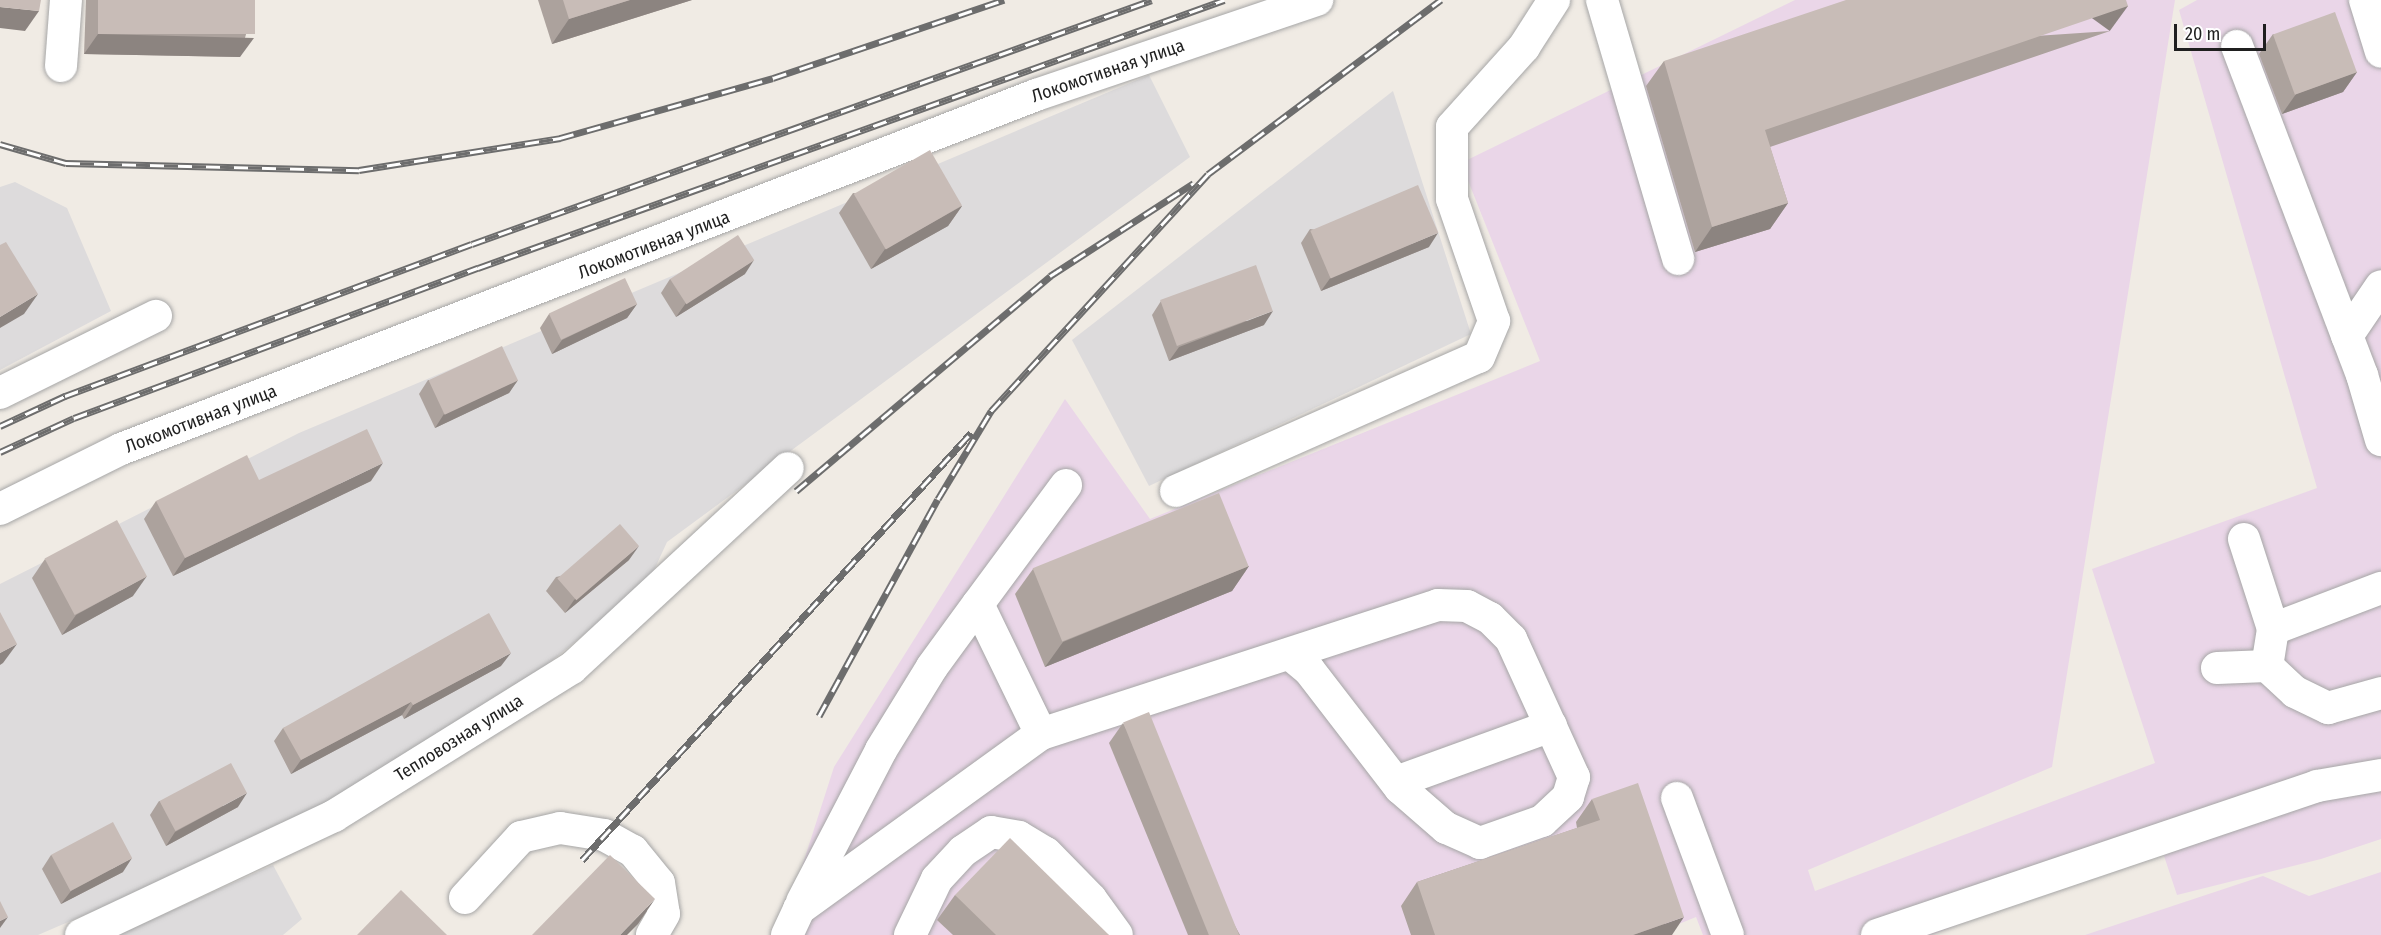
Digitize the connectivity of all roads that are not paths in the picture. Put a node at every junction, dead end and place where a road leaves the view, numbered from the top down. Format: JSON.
{"nodes":[{"id":1,"x":66,"y":0,"type":"edge"},
{"id":2,"x":1317,"y":0,"type":"edge"},
{"id":3,"x":1554,"y":0,"type":"edge"},
{"id":4,"x":1602,"y":0,"type":"edge"},
{"id":5,"x":2365,"y":0,"type":"edge"},
{"id":6,"x":2237,"y":46,"type":"dead end"},
{"id":7,"x":2381,"y":52,"type":"edge"},
{"id":8,"x":61,"y":66,"type":"dead end"},
{"id":9,"x":1678,"y":259,"type":"dead end"},
{"id":10,"x":2381,"y":286,"type":"edge"},
{"id":11,"x":156,"y":316,"type":"dead end"},
{"id":12,"x":2347,"y":336,"type":"junction"},
{"id":13,"x":0,"y":393,"type":"edge"},
{"id":14,"x":2381,"y":440,"type":"edge"},
{"id":15,"x":788,"y":468,"type":"dead end"},
{"id":16,"x":1066,"y":485,"type":"dead end"},
{"id":17,"x":1176,"y":491,"type":"dead end"},
{"id":18,"x":0,"y":508,"type":"edge"},
{"id":19,"x":2244,"y":539,"type":"dead end"},
{"id":20,"x":2381,"y":588,"type":"edge"},
{"id":21,"x":978,"y":604,"type":"junction"},
{"id":22,"x":2273,"y":629,"type":"junction"},
{"id":23,"x":1290,"y":654,"type":"junction"},
{"id":24,"x":2267,"y":666,"type":"junction"},
{"id":25,"x":2217,"y":668,"type":"dead end"},
{"id":26,"x":2381,"y":693,"type":"edge"},
{"id":27,"x":1551,"y":726,"type":"junction"},
{"id":28,"x":1041,"y":734,"type":"junction"},
{"id":29,"x":2381,"y":775,"type":"edge"},
{"id":30,"x":1396,"y":782,"type":"junction"},
{"id":31,"x":1677,"y":798,"type":"dead end"},
{"id":32,"x":465,"y":898,"type":"dead end"},
{"id":33,"x":793,"y":922,"type":"edge"},
{"id":34,"x":81,"y":935,"type":"edge"},
{"id":35,"x":652,"y":935,"type":"edge"},
{"id":36,"x":910,"y":935,"type":"edge"},
{"id":37,"x":1117,"y":935,"type":"edge"},
{"id":38,"x":1728,"y":935,"type":"edge"},
{"id":39,"x":1877,"y":935,"type":"edge"}],
"edges":[{"from":1,"to":8,"type":"street"},
{"from":2,"to":18,"type":"street","name":"Локомотивная улица"},
{"from":3,"to":17,"type":"street"},
{"from":4,"to":9,"type":"street"},
{"from":5,"to":7,"type":"street"},
{"from":6,"to":12,"type":"street"},
{"from":10,"to":12,"type":"street"},
{"from":11,"to":13,"type":"street"},
{"from":12,"to":14,"type":"street"},
{"from":15,"to":34,"type":"street","name":"Тепловозная улица"},
{"from":16,"to":21,"type":"street"},
{"from":19,"to":22,"type":"street"},
{"from":20,"to":22,"type":"street"},
{"from":21,"to":28,"type":"street"},
{"from":21,"to":33,"type":"street"},
{"from":22,"to":24,"type":"street"},
{"from":23,"to":27,"type":"street"},
{"from":23,"to":28,"type":"street"},
{"from":23,"to":30,"type":"street"},
{"from":24,"to":25,"type":"street"},
{"from":24,"to":26,"type":"street"},
{"from":27,"to":30,"type":"street"},
{"from":27,"to":30,"type":"street"},
{"from":28,"to":33,"type":"street"},
{"from":29,"to":39,"type":"street"},
{"from":31,"to":38,"type":"street"},
{"from":32,"to":35,"type":"street"},
{"from":36,"to":37,"type":"street"}]}
